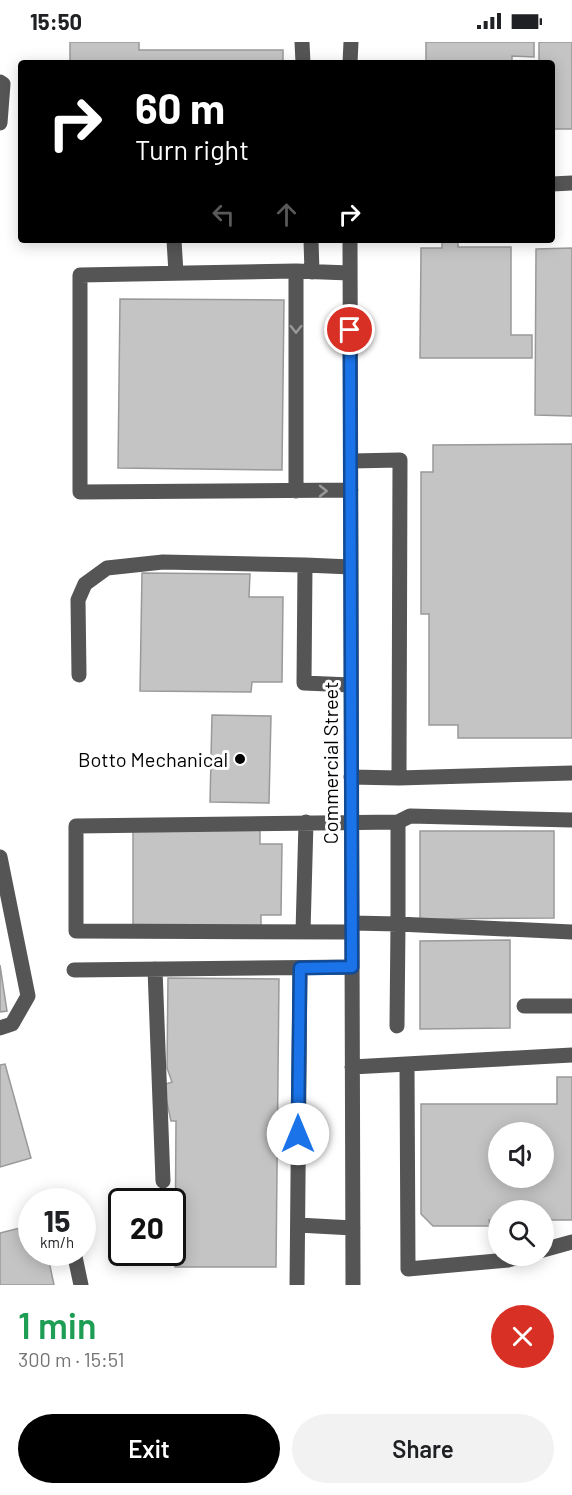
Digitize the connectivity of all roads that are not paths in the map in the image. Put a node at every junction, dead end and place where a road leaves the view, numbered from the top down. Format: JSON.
{"nodes":[{"id":1,"x":302,"y":42,"type":"edge"},
{"id":2,"x":351,"y":42,"type":"edge"},
{"id":3,"x":303,"y":60,"type":"edge"},
{"id":4,"x":351,"y":60,"type":"edge"},
{"id":5,"x":0,"y":82,"type":"edge"},
{"id":6,"x":0,"y":123,"type":"edge"},
{"id":7,"x":572,"y":183,"type":"edge"},
{"id":8,"x":555,"y":184,"type":"edge"},
{"id":9,"x":174,"y":243,"type":"edge"},
{"id":10,"x":310,"y":243,"type":"edge"},
{"id":11,"x":350,"y":243,"type":"edge"},
{"id":12,"x":304,"y":271,"type":"junction"},
{"id":13,"x":176,"y":273,"type":"junction"},
{"id":14,"x":350,"y":273,"type":"junction"},
{"id":15,"x":351,"y":461,"type":"junction"},
{"id":16,"x":296,"y":490,"type":"junction"},
{"id":17,"x":351,"y":490,"type":"junction"},
{"id":18,"x":305,"y":565,"type":"junction"},
{"id":19,"x":351,"y":567,"type":"junction"},
{"id":20,"x":80,"y":675,"type":"dead end"},
{"id":21,"x":351,"y":685,"type":"junction"},
{"id":22,"x":572,"y":773,"type":"edge"},
{"id":23,"x":351,"y":777,"type":"junction"},
{"id":24,"x":399,"y":778,"type":"junction"},
{"id":25,"x":572,"y":820,"type":"edge"},
{"id":26,"x":351,"y":821,"type":"junction"},
{"id":27,"x":306,"y":822,"type":"junction"},
{"id":28,"x":398,"y":822,"type":"junction"},
{"id":29,"x":0,"y":857,"type":"edge"},
{"id":30,"x":398,"y":924,"type":"junction"},
{"id":31,"x":352,"y":928,"type":"junction"},
{"id":32,"x":303,"y":932,"type":"junction"},
{"id":33,"x":572,"y":932,"type":"edge"},
{"id":34,"x":352,"y":967,"type":"junction"},
{"id":35,"x":300,"y":968,"type":"junction"},
{"id":36,"x":155,"y":969,"type":"junction"},
{"id":37,"x":74,"y":970,"type":"dead end"},
{"id":38,"x":524,"y":1006,"type":"dead end"},
{"id":39,"x":572,"y":1006,"type":"edge"},
{"id":40,"x":397,"y":1026,"type":"dead end"},
{"id":41,"x":0,"y":1028,"type":"edge"},
{"id":42,"x":572,"y":1055,"type":"edge"},
{"id":43,"x":407,"y":1064,"type":"junction"},
{"id":44,"x":352,"y":1067,"type":"junction"},
{"id":45,"x":163,"y":1180,"type":"dead end"},
{"id":46,"x":298,"y":1225,"type":"junction"},
{"id":47,"x":352,"y":1228,"type":"junction"},
{"id":48,"x":572,"y":1242,"type":"edge"},
{"id":49,"x":554,"y":1247,"type":"edge"},
{"id":50,"x":488,"y":1262,"type":"edge"},
{"id":51,"x":77,"y":1266,"type":"edge"},
{"id":52,"x":81,"y":1285,"type":"edge"},
{"id":53,"x":297,"y":1285,"type":"edge"},
{"id":54,"x":353,"y":1285,"type":"edge"}],
"edges":[{"from":1,"to":3,"type":"street"},
{"from":2,"to":4,"type":"street"},
{"from":5,"to":6,"type":"street"},
{"from":7,"to":8,"type":"street"},
{"from":9,"to":13,"type":"street"},
{"from":10,"to":12,"type":"street"},
{"from":11,"to":14,"type":"street","name":"Commercial Street"},
{"from":12,"to":13,"type":"street"},
{"from":12,"to":14,"type":"street"},
{"from":12,"to":16,"type":"street","one_way":true},
{"from":13,"to":16,"type":"street"},
{"from":14,"to":15,"type":"street","name":"Commercial Street"},
{"from":15,"to":17,"type":"street","name":"Commercial Street"},
{"from":15,"to":24,"type":"street"},
{"from":16,"to":17,"type":"street","one_way":true},
{"from":17,"to":19,"type":"street","name":"Commercial Street"},
{"from":18,"to":19,"type":"street"},
{"from":18,"to":20,"type":"street"},
{"from":18,"to":21,"type":"street"},
{"from":19,"to":21,"type":"street","name":"Commercial Street"},
{"from":21,"to":23,"type":"street","name":"Commercial Street"},
{"from":22,"to":24,"type":"street"},
{"from":23,"to":24,"type":"street"},
{"from":23,"to":26,"type":"street","name":"Commercial Street"},
{"from":25,"to":28,"type":"street"},
{"from":26,"to":27,"type":"street"},
{"from":26,"to":28,"type":"street"},
{"from":26,"to":31,"type":"street","name":"Commercial Street"},
{"from":27,"to":32,"type":"street"},
{"from":27,"to":32,"type":"street"},
{"from":28,"to":30,"type":"street"},
{"from":29,"to":41,"type":"street"},
{"from":30,"to":31,"type":"street"},
{"from":30,"to":33,"type":"street"},
{"from":30,"to":40,"type":"street"},
{"from":31,"to":32,"type":"street"},
{"from":31,"to":34,"type":"street","name":"Commercial Street"},
{"from":34,"to":35,"type":"street"},
{"from":34,"to":44,"type":"street","name":"Commercial Street"},
{"from":35,"to":36,"type":"street"},
{"from":35,"to":46,"type":"street"},
{"from":36,"to":37,"type":"street"},
{"from":36,"to":45,"type":"street"},
{"from":38,"to":39,"type":"street"},
{"from":42,"to":43,"type":"street"},
{"from":43,"to":44,"type":"street"},
{"from":43,"to":50,"type":"street"},
{"from":44,"to":47,"type":"street","name":"Commercial Street"},
{"from":46,"to":47,"type":"street"},
{"from":46,"to":53,"type":"street"},
{"from":47,"to":54,"type":"street","name":"Commercial Street"},
{"from":48,"to":49,"type":"street"},
{"from":51,"to":52,"type":"street"}]}
